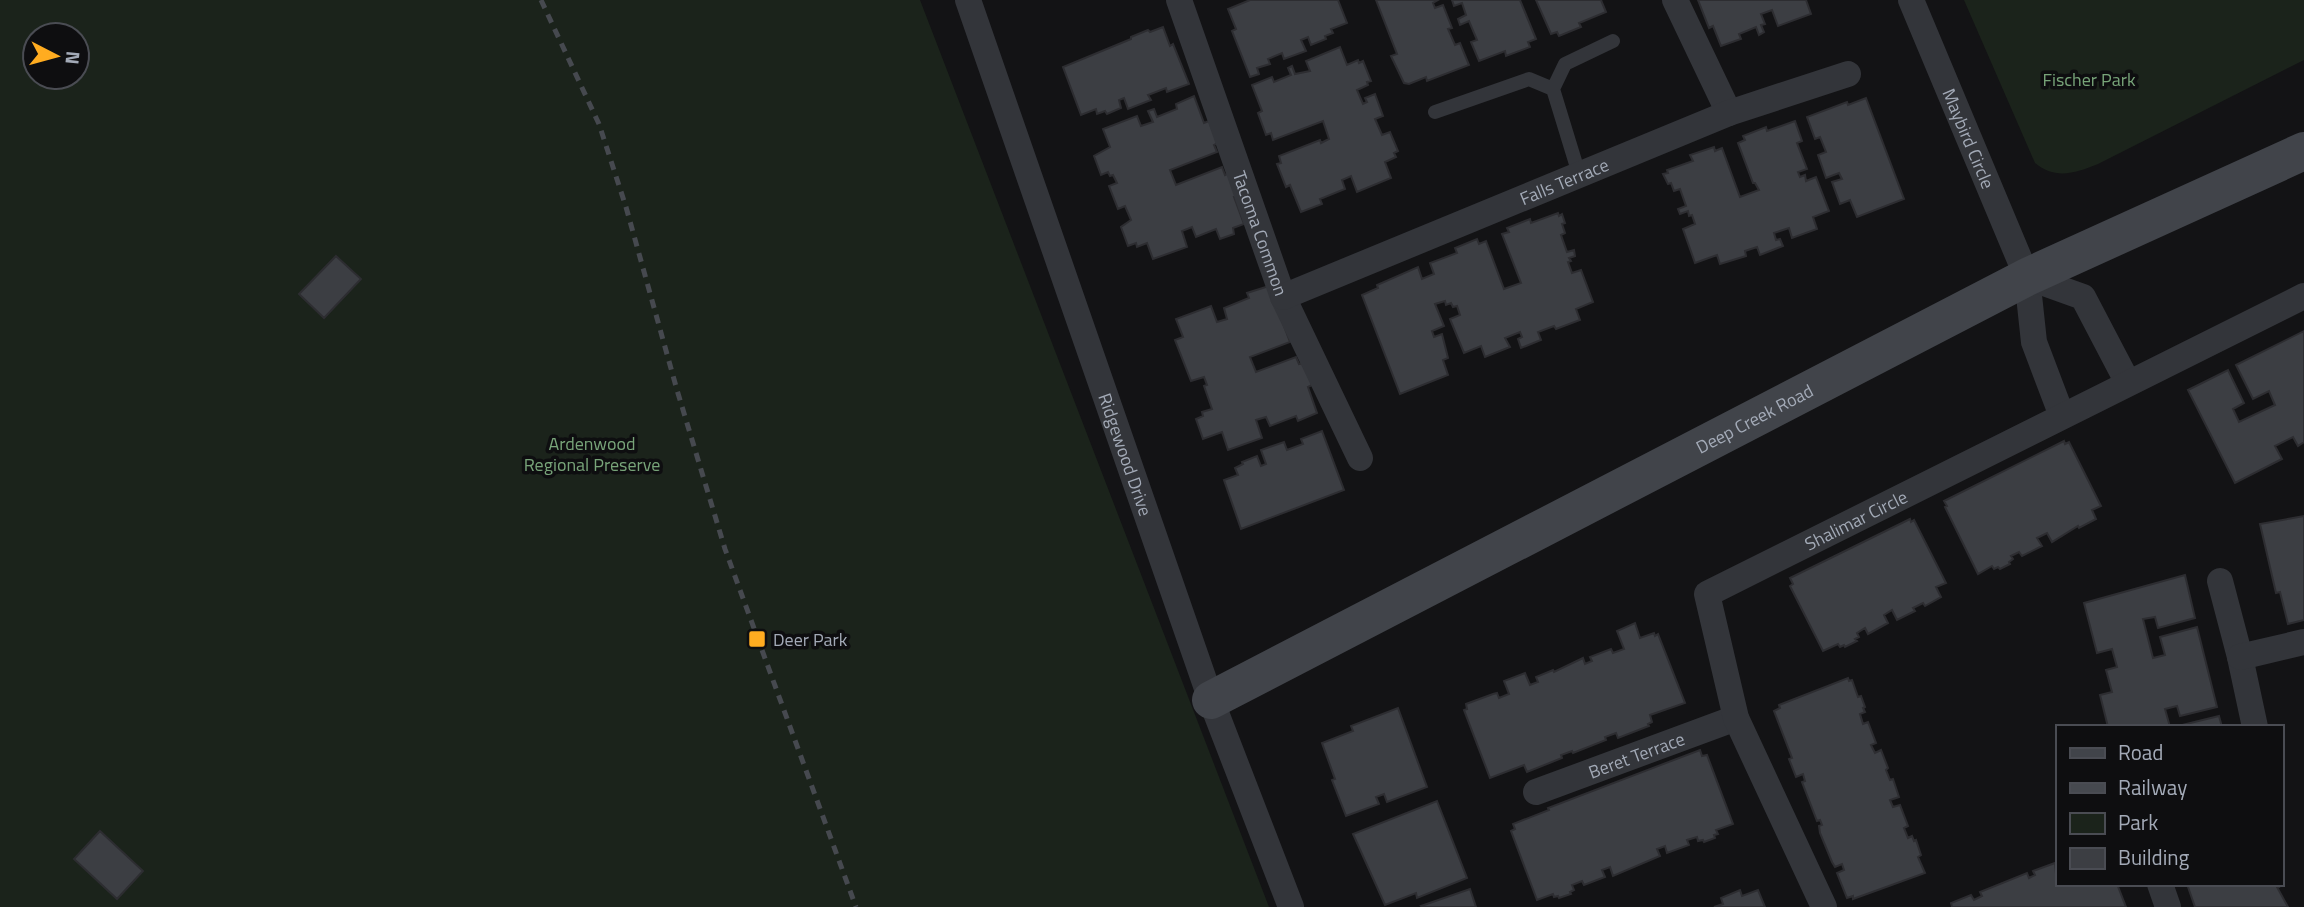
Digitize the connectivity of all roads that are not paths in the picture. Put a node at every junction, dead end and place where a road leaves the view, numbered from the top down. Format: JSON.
{"nodes":[{"id":1,"x":968,"y":0,"type":"edge"},
{"id":2,"x":1179,"y":0,"type":"edge"},
{"id":3,"x":1675,"y":0,"type":"edge"},
{"id":4,"x":1911,"y":0,"type":"edge"},
{"id":5,"x":1613,"y":41,"type":"dead end"},
{"id":6,"x":1848,"y":74,"type":"dead end"},
{"id":7,"x":1553,"y":89,"type":"junction"},
{"id":8,"x":1435,"y":112,"type":"dead end"},
{"id":9,"x":1729,"y":113,"type":"junction"},
{"id":10,"x":2304,"y":151,"type":"edge"},
{"id":11,"x":1579,"y":174,"type":"junction"},
{"id":12,"x":2028,"y":277,"type":"junction"},
{"id":13,"x":2304,"y":296,"type":"edge"},
{"id":14,"x":1283,"y":297,"type":"junction"},
{"id":15,"x":2129,"y":383,"type":"junction"},
{"id":16,"x":2063,"y":416,"type":"junction"},
{"id":17,"x":1360,"y":458,"type":"dead end"},
{"id":18,"x":2220,"y":581,"type":"dead end"},
{"id":19,"x":2304,"y":642,"type":"edge"},
{"id":20,"x":2241,"y":657,"type":"junction"},
{"id":21,"x":1211,"y":699,"type":"junction"},
{"id":22,"x":1736,"y":719,"type":"junction"},
{"id":23,"x":2255,"y":725,"type":"edge"},
{"id":24,"x":1536,"y":792,"type":"dead end"},
{"id":25,"x":2161,"y":886,"type":"edge"},
{"id":26,"x":1291,"y":907,"type":"edge"},
{"id":27,"x":1824,"y":907,"type":"edge"},
{"id":28,"x":2168,"y":907,"type":"edge"}],
"edges":[{"from":1,"to":21,"type":"street","name":"Ridgewood Drive"},
{"from":2,"to":14,"type":"street","name":"Tacoma Common"},
{"from":3,"to":9,"type":"street"},
{"from":4,"to":12,"type":"street","name":"Maybird Circle"},
{"from":5,"to":7,"type":"lane"},
{"from":6,"to":9,"type":"street","name":"Falls Terrace"},
{"from":7,"to":8,"type":"lane"},
{"from":7,"to":11,"type":"lane"},
{"from":9,"to":11,"type":"street","name":"Falls Terrace"},
{"from":10,"to":12,"type":"street","name":"Deep Creek Road"},
{"from":11,"to":14,"type":"street","name":"Falls Terrace"},
{"from":12,"to":15,"type":"street"},
{"from":12,"to":16,"type":"street","name":"Maybird Circle"},
{"from":12,"to":21,"type":"street","name":"Deep Creek Road"},
{"from":13,"to":15,"type":"street","name":"Shalimar Circle"},
{"from":14,"to":17,"type":"street","name":"Tacoma Common"},
{"from":15,"to":16,"type":"street","name":"Shalimar Circle"},
{"from":16,"to":22,"type":"street","name":"Shalimar Circle"},
{"from":18,"to":20,"type":"street"},
{"from":19,"to":20,"type":"street"},
{"from":20,"to":23,"type":"street"},
{"from":21,"to":26,"type":"street","name":"Ridgewood Drive"},
{"from":22,"to":24,"type":"street","name":"Beret Terrace"},
{"from":22,"to":27,"type":"street","name":"Shalimar Circle"},
{"from":25,"to":28,"type":"street"}]}
